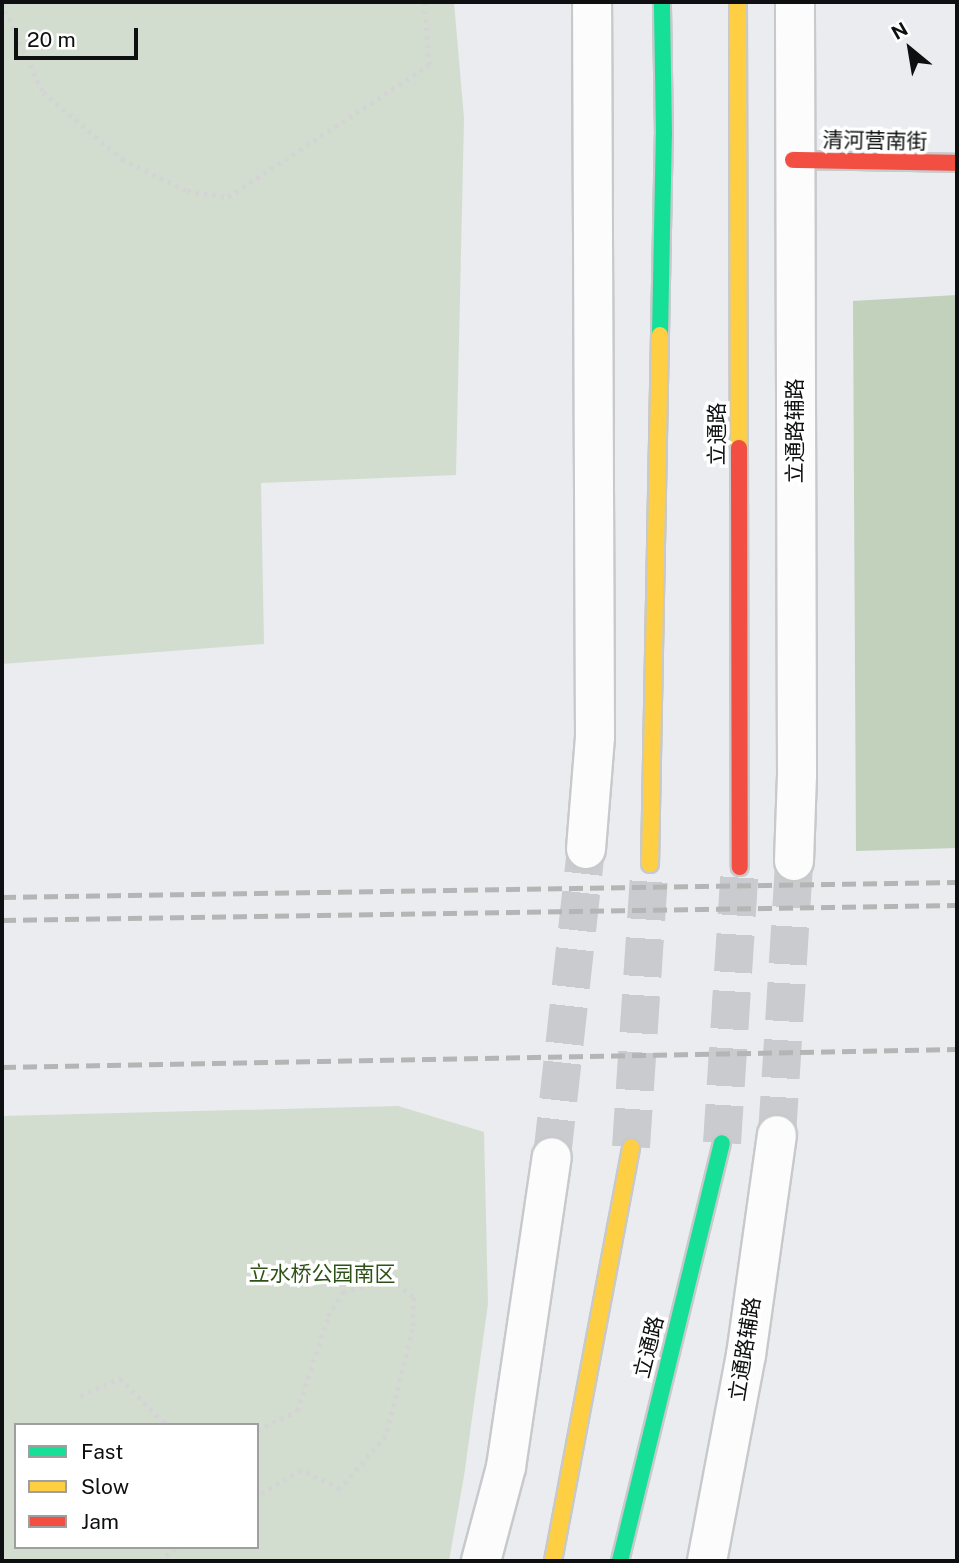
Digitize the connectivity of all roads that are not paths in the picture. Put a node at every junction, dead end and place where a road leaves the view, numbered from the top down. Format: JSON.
{"nodes":[{"id":1,"x":592,"y":2,"type":"edge"},
{"id":2,"x":662,"y":2,"type":"edge"},
{"id":3,"x":738,"y":2,"type":"edge"},
{"id":4,"x":795,"y":2,"type":"edge"},
{"id":5,"x":793,"y":160,"type":"junction"},
{"id":6,"x":957,"y":163,"type":"edge"},
{"id":7,"x":586,"y":849,"type":"tunnel mouth"},
{"id":8,"x":794,"y":861,"type":"tunnel mouth"},
{"id":9,"x":650,"y":864,"type":"tunnel mouth"},
{"id":10,"x":740,"y":867,"type":"tunnel mouth"},
{"id":11,"x":777,"y":1135,"type":"tunnel mouth"},
{"id":12,"x":722,"y":1143,"type":"tunnel mouth"},
{"id":13,"x":631,"y":1147,"type":"tunnel mouth"},
{"id":14,"x":552,"y":1157,"type":"tunnel mouth"},
{"id":15,"x":481,"y":1561,"type":"edge"},
{"id":16,"x":553,"y":1561,"type":"edge"},
{"id":17,"x":620,"y":1561,"type":"edge"},
{"id":18,"x":707,"y":1561,"type":"edge"}],
"edges":[{"from":1,"to":7,"type":"street"},
{"from":2,"to":9,"type":"main road"},
{"from":3,"to":10,"type":"main road","name":"立通路"},
{"from":4,"to":5,"type":"street","name":"立通路辅路"},
{"from":5,"to":6,"type":"main road","name":"清河营南街"},
{"from":5,"to":8,"type":"street","name":"立通路辅路"},
{"from":11,"to":18,"type":"street","name":"立通路辅路"},
{"from":12,"to":17,"type":"main road","name":"立通路"},
{"from":13,"to":16,"type":"main road"},
{"from":14,"to":15,"type":"street"}]}
